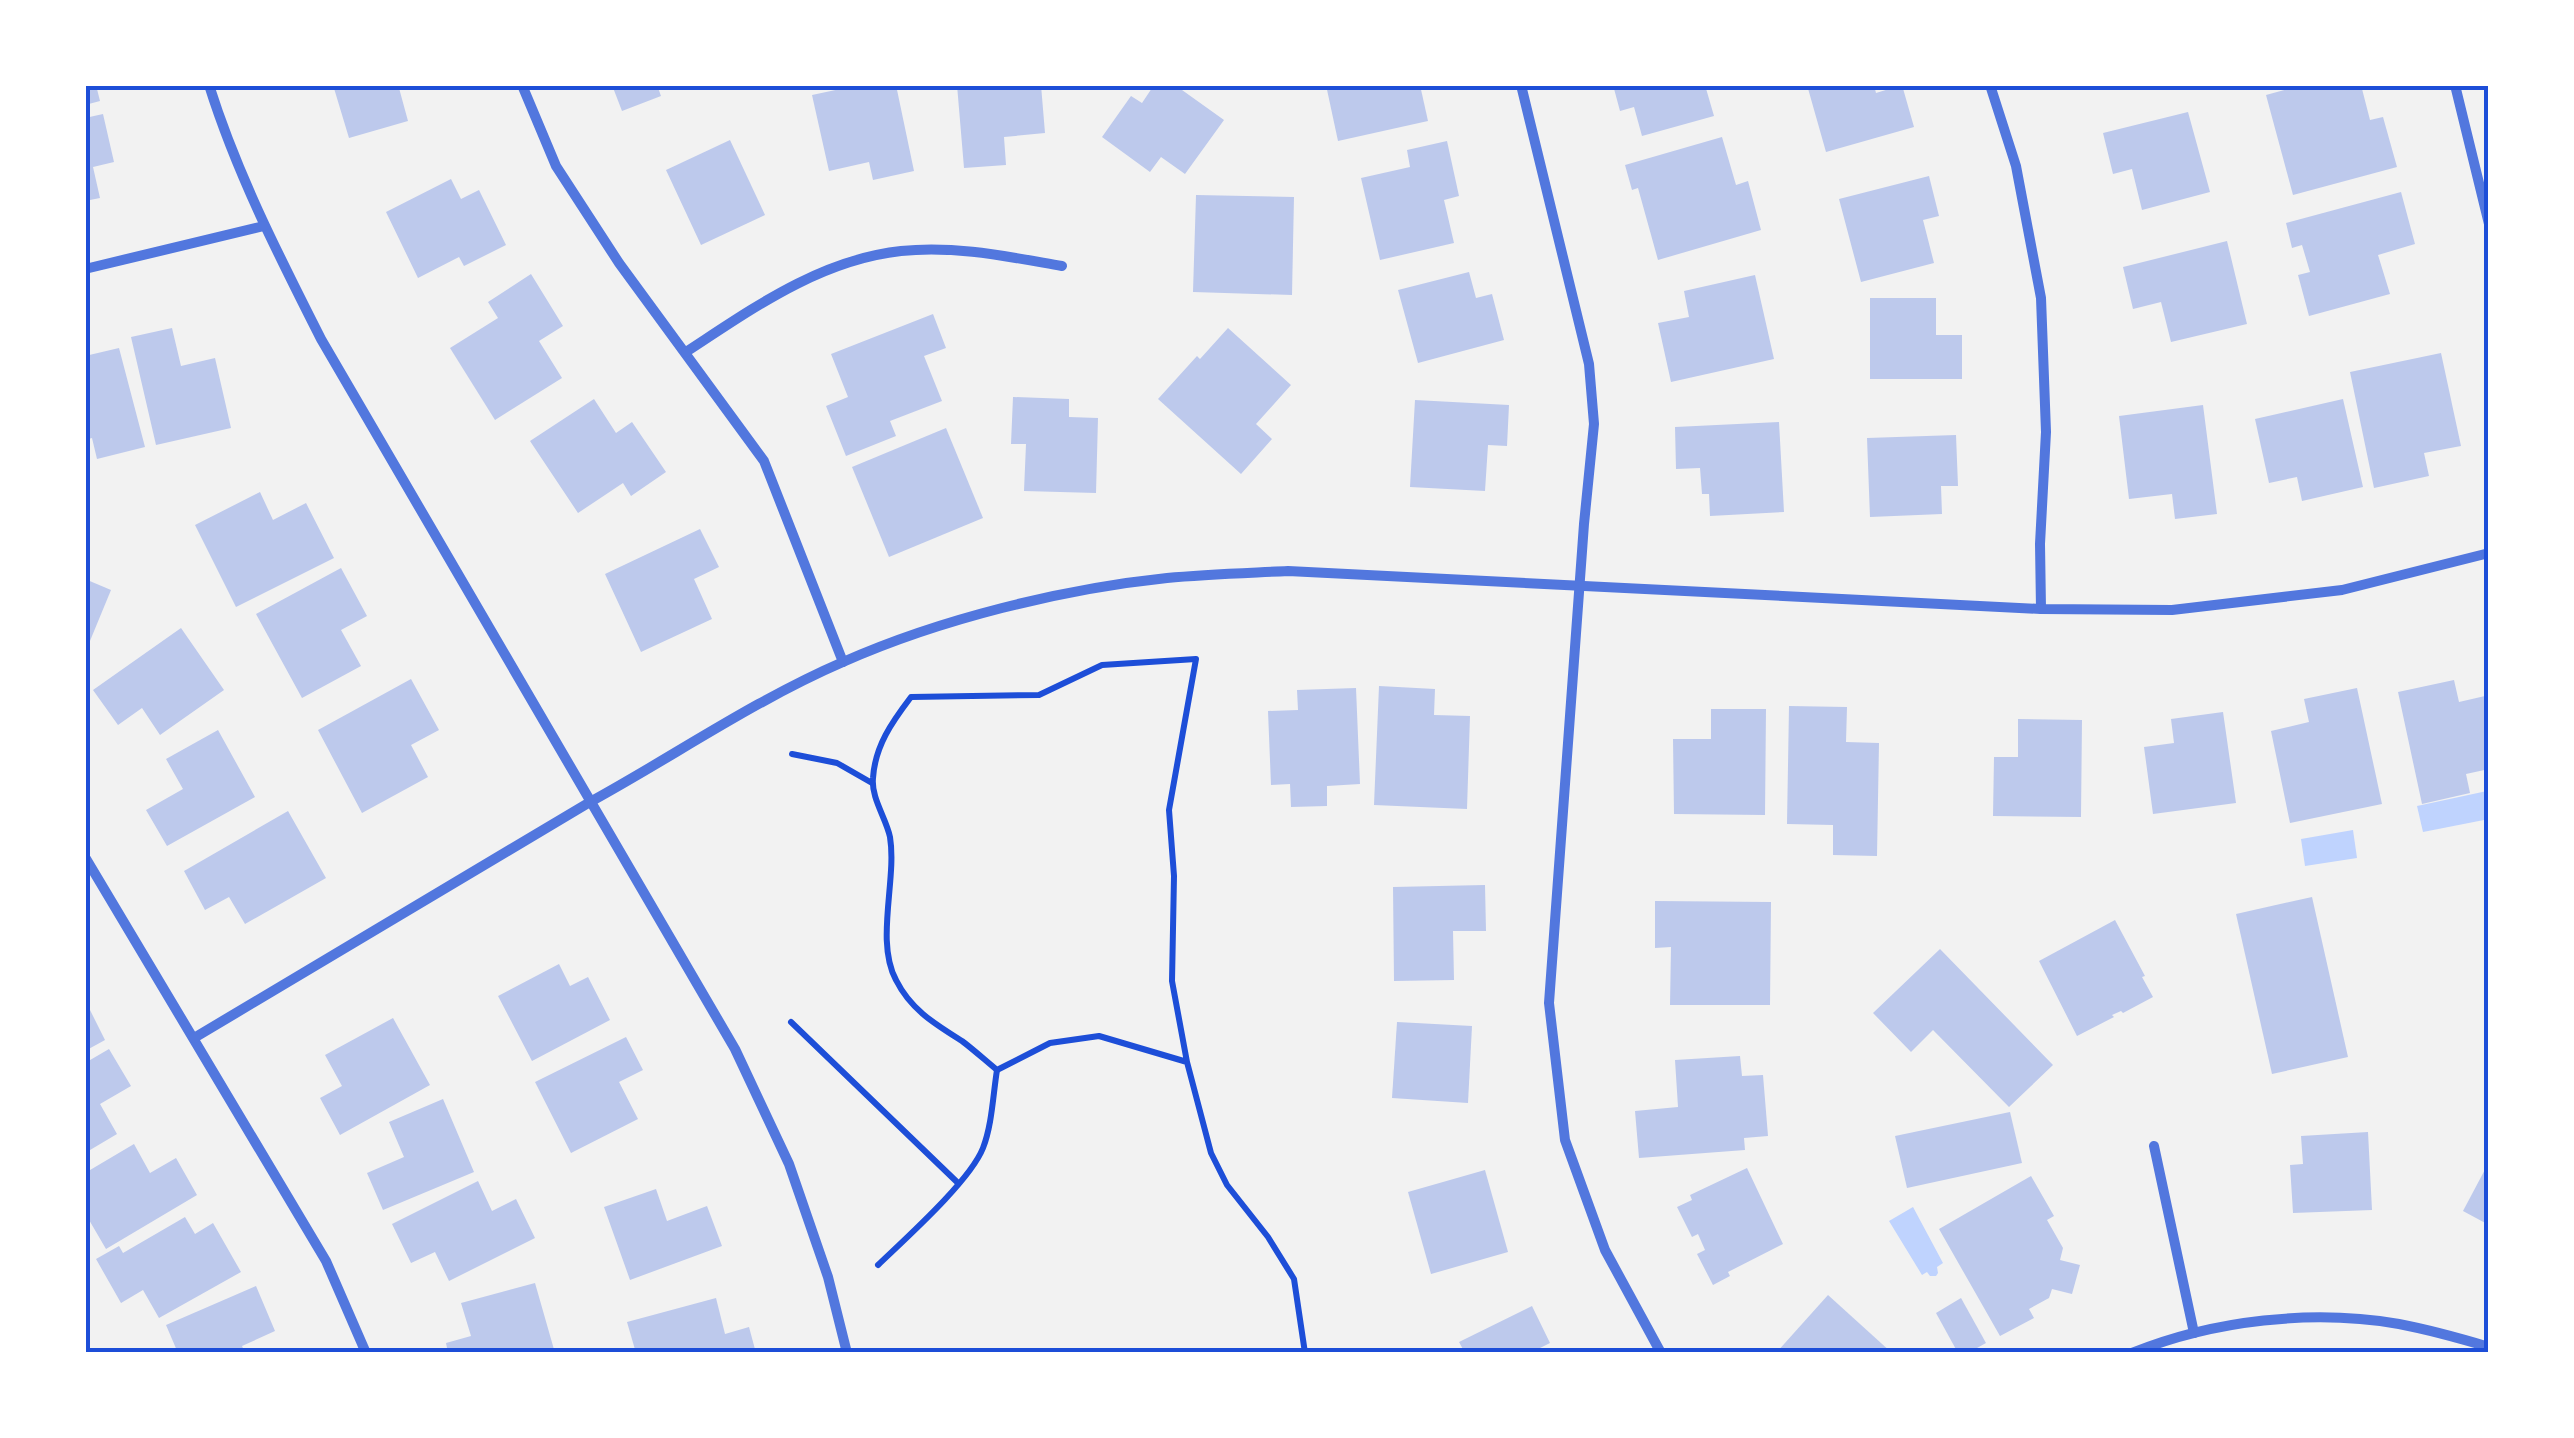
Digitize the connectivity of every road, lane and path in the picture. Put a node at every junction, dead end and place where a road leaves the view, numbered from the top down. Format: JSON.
{"nodes":[{"id":1,"x":208,"y":85,"type":"edge"},
{"id":2,"x":522,"y":85,"type":"edge"},
{"id":3,"x":1522,"y":85,"type":"edge"},
{"id":4,"x":1990,"y":85,"type":"edge"},
{"id":5,"x":2454,"y":85,"type":"edge"},
{"id":6,"x":2489,"y":224,"type":"edge"},
{"id":7,"x":264,"y":226,"type":"junction"},
{"id":8,"x":1062,"y":266,"type":"dead end"},
{"id":9,"x":85,"y":269,"type":"edge"},
{"id":10,"x":686,"y":352,"type":"junction"},
{"id":11,"x":2489,"y":553,"type":"edge"},
{"id":12,"x":1581,"y":585,"type":"junction"},
{"id":13,"x":2040,"y":609,"type":"junction"},
{"id":14,"x":843,"y":662,"type":"junction"},
{"id":15,"x":792,"y":754,"type":"dead end"},
{"id":16,"x":872,"y":783,"type":"junction"},
{"id":17,"x":590,"y":802,"type":"junction"},
{"id":18,"x":85,"y":857,"type":"edge"},
{"id":19,"x":791,"y":1022,"type":"dead end"},
{"id":20,"x":194,"y":1038,"type":"junction"},
{"id":21,"x":1187,"y":1062,"type":"junction"},
{"id":22,"x":998,"y":1070,"type":"junction"},
{"id":23,"x":2154,"y":1146,"type":"dead end"},
{"id":24,"x":958,"y":1183,"type":"junction"},
{"id":25,"x":878,"y":1265,"type":"dead end"},
{"id":26,"x":2194,"y":1333,"type":"junction"},
{"id":27,"x":2489,"y":1347,"type":"edge"},
{"id":28,"x":366,"y":1353,"type":"edge"},
{"id":29,"x":847,"y":1353,"type":"edge"},
{"id":30,"x":1305,"y":1353,"type":"edge"},
{"id":31,"x":1661,"y":1353,"type":"edge"},
{"id":32,"x":2132,"y":1353,"type":"edge"}],
"edges":[{"from":1,"to":7,"type":"street"},
{"from":2,"to":10,"type":"street"},
{"from":3,"to":12,"type":"street"},
{"from":4,"to":13,"type":"street"},
{"from":5,"to":6,"type":"street"},
{"from":7,"to":9,"type":"street"},
{"from":7,"to":17,"type":"street"},
{"from":8,"to":10,"type":"street"},
{"from":10,"to":14,"type":"street"},
{"from":11,"to":13,"type":"street"},
{"from":12,"to":13,"type":"street"},
{"from":12,"to":14,"type":"street"},
{"from":12,"to":31,"type":"street"},
{"from":14,"to":17,"type":"street"},
{"from":15,"to":16,"type":"path"},
{"from":16,"to":21,"type":"path"},
{"from":16,"to":22,"type":"path"},
{"from":17,"to":20,"type":"street"},
{"from":17,"to":29,"type":"street"},
{"from":18,"to":20,"type":"street"},
{"from":19,"to":24,"type":"path"},
{"from":20,"to":28,"type":"street"},
{"from":21,"to":22,"type":"path"},
{"from":21,"to":30,"type":"path"},
{"from":22,"to":24,"type":"path"},
{"from":23,"to":26,"type":"street"},
{"from":24,"to":25,"type":"path"},
{"from":26,"to":27,"type":"street"},
{"from":26,"to":32,"type":"street"}]}
